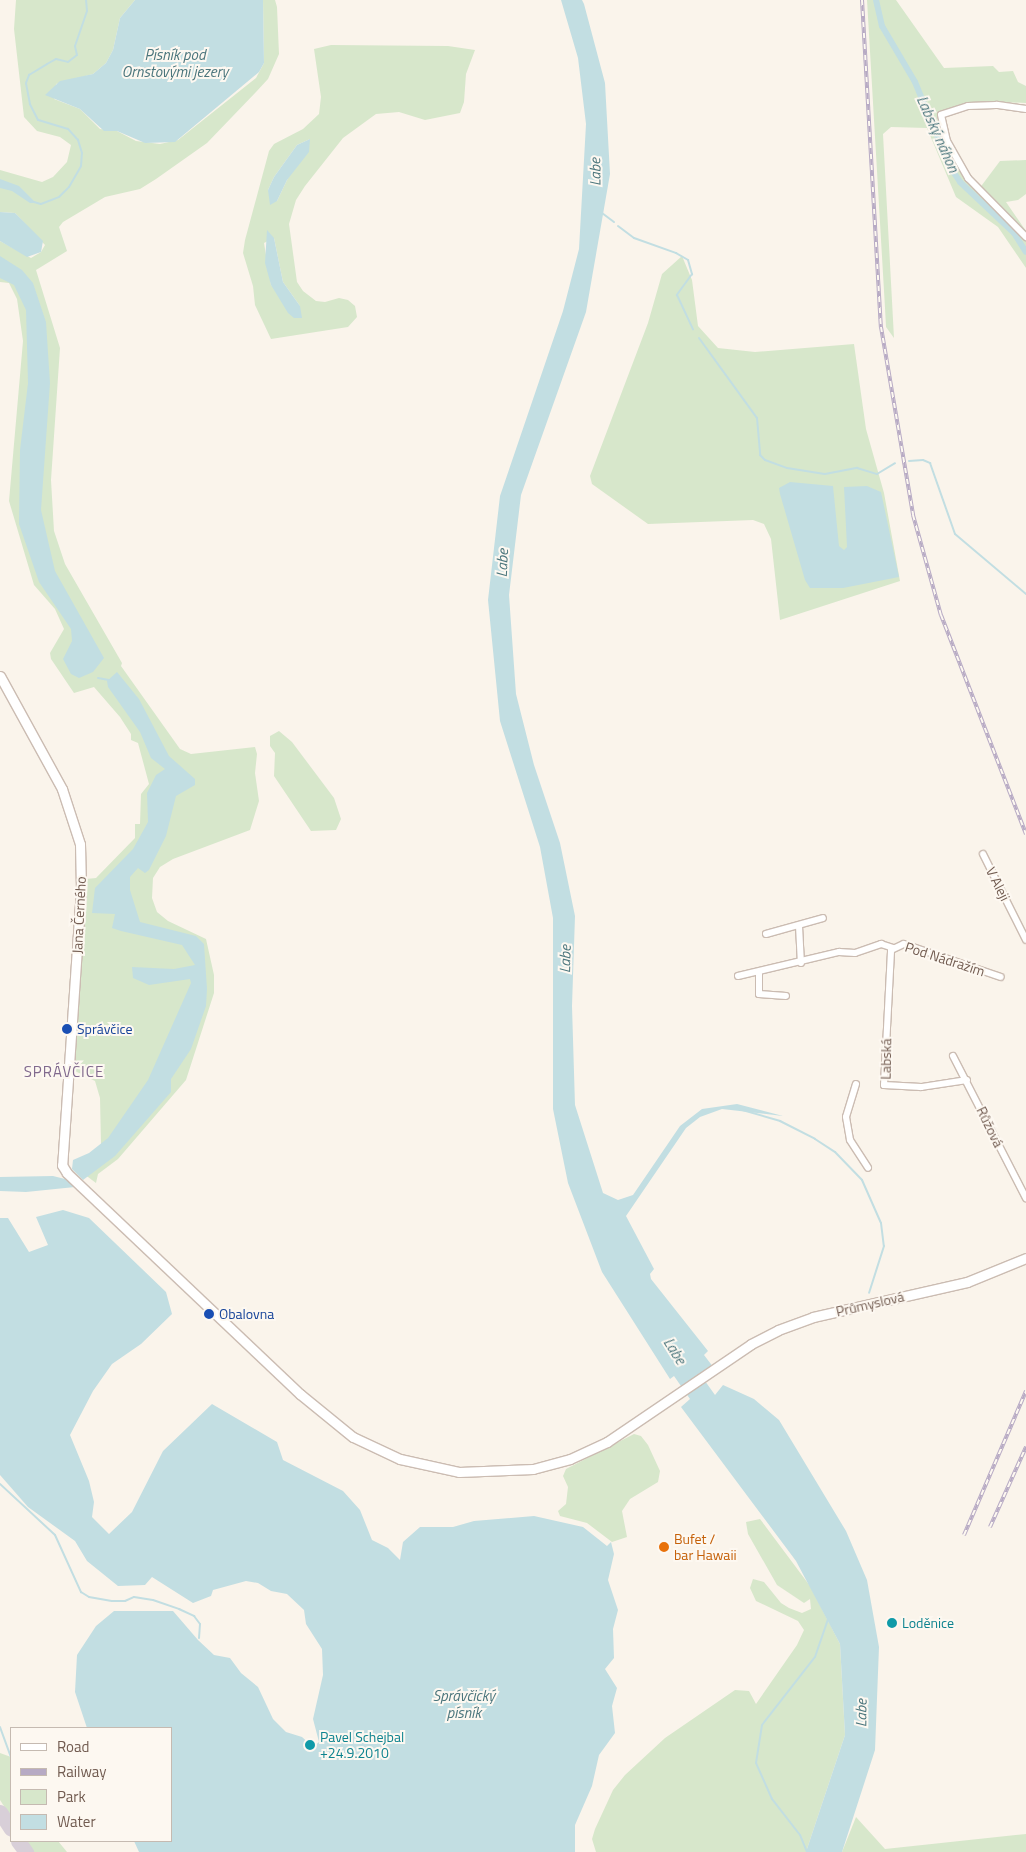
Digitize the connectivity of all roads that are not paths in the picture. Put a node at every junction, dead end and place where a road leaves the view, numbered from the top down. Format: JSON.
{"nodes":[{"id":1,"x":1026,"y":109,"type":"edge"},
{"id":2,"x":1026,"y":237,"type":"edge"},
{"id":3,"x":0,"y":676,"type":"edge"},
{"id":4,"x":983,"y":854,"type":"dead end"},
{"id":5,"x":823,"y":918,"type":"dead end"},
{"id":6,"x":799,"y":926,"type":"junction"},
{"id":7,"x":766,"y":934,"type":"dead end"},
{"id":8,"x":1026,"y":940,"type":"edge"},
{"id":9,"x":892,"y":949,"type":"junction"},
{"id":10,"x":801,"y":963,"type":"junction"},
{"id":11,"x":758,"y":974,"type":"junction"},
{"id":12,"x":738,"y":976,"type":"dead end"},
{"id":13,"x":1001,"y":977,"type":"dead end"},
{"id":14,"x":786,"y":996,"type":"dead end"},
{"id":15,"x":953,"y":1056,"type":"dead end"},
{"id":16,"x":967,"y":1080,"type":"junction"},
{"id":17,"x":856,"y":1084,"type":"dead end"},
{"id":18,"x":868,"y":1168,"type":"dead end"},
{"id":19,"x":67,"y":1173,"type":"joint"},
{"id":20,"x":1026,"y":1198,"type":"edge"},
{"id":21,"x":1026,"y":1258,"type":"edge"}],
"edges":[{"from":1,"to":2,"type":"street"},
{"from":3,"to":19,"type":"street","name":"Jana Černého"},
{"from":4,"to":8,"type":"street","name":"V Aleji"},
{"from":5,"to":6,"type":"street"},
{"from":6,"to":7,"type":"street"},
{"from":6,"to":10,"type":"street"},
{"from":9,"to":10,"type":"street"},
{"from":9,"to":13,"type":"street","name":"Pod Nádražím"},
{"from":9,"to":16,"type":"street","name":"Labská"},
{"from":10,"to":11,"type":"street"},
{"from":11,"to":12,"type":"street"},
{"from":11,"to":14,"type":"street"},
{"from":15,"to":16,"type":"street","name":"Růžová"},
{"from":16,"to":20,"type":"street","name":"Růžová"},
{"from":17,"to":18,"type":"street"},
{"from":19,"to":21,"type":"street","name":"Průmyslová"}]}
